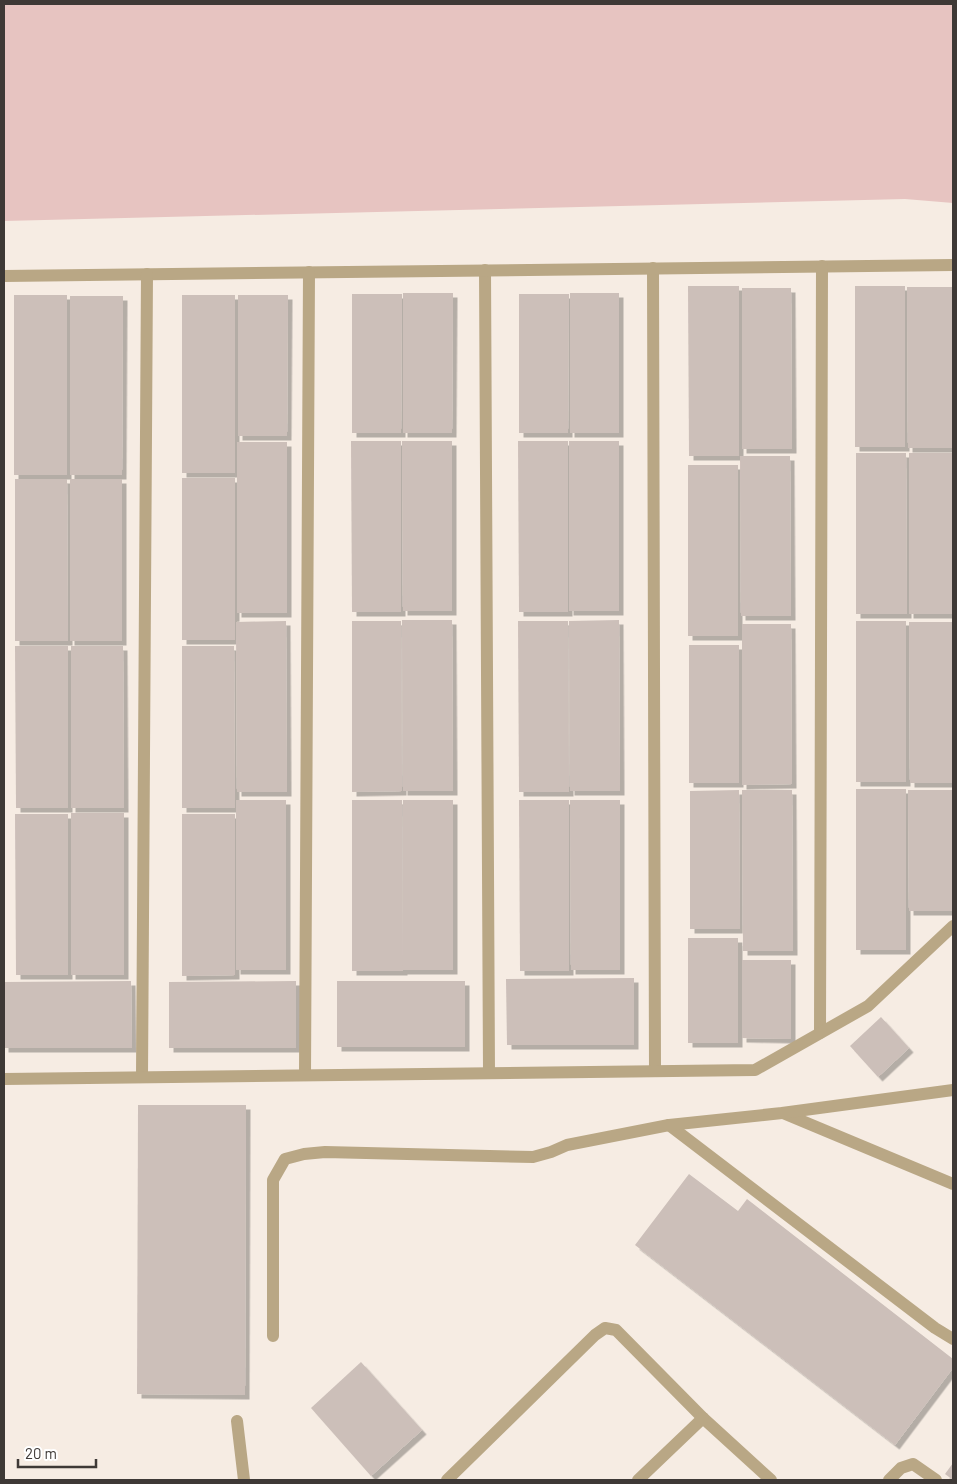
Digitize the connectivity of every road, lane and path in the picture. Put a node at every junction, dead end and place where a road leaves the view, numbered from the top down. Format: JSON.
{"nodes":[{"id":1,"x":953,"y":265,"type":"edge"},
{"id":2,"x":822,"y":266,"type":"junction"},
{"id":3,"x":653,"y":268,"type":"junction"},
{"id":4,"x":485,"y":270,"type":"junction"},
{"id":5,"x":309,"y":272,"type":"junction"},
{"id":6,"x":147,"y":274,"type":"junction"},
{"id":7,"x":4,"y":276,"type":"edge"},
{"id":8,"x":953,"y":926,"type":"edge"},
{"id":9,"x":820,"y":1033,"type":"junction"},
{"id":10,"x":655,"y":1070,"type":"junction"},
{"id":11,"x":489,"y":1072,"type":"junction"},
{"id":12,"x":305,"y":1075,"type":"junction"},
{"id":13,"x":142,"y":1077,"type":"junction"},
{"id":14,"x":4,"y":1079,"type":"edge"},
{"id":15,"x":953,"y":1090,"type":"edge"},
{"id":16,"x":782,"y":1113,"type":"junction"},
{"id":17,"x":669,"y":1125,"type":"junction"},
{"id":18,"x":953,"y":1184,"type":"edge"},
{"id":19,"x":273,"y":1336,"type":"dead end"},
{"id":20,"x":953,"y":1339,"type":"edge"},
{"id":21,"x":703,"y":1418,"type":"junction"},
{"id":22,"x":237,"y":1421,"type":"dead end"},
{"id":23,"x":244,"y":1480,"type":"edge"},
{"id":24,"x":447,"y":1480,"type":"edge"},
{"id":25,"x":638,"y":1480,"type":"edge"},
{"id":26,"x":771,"y":1480,"type":"edge"},
{"id":27,"x":889,"y":1480,"type":"edge"},
{"id":28,"x":936,"y":1480,"type":"edge"}],
"edges":[{"from":1,"to":2,"type":"street"},
{"from":2,"to":3,"type":"street"},
{"from":2,"to":9,"type":"street"},
{"from":3,"to":4,"type":"street"},
{"from":3,"to":10,"type":"street"},
{"from":4,"to":5,"type":"street"},
{"from":4,"to":11,"type":"street"},
{"from":5,"to":6,"type":"street"},
{"from":5,"to":12,"type":"street"},
{"from":6,"to":7,"type":"street"},
{"from":6,"to":13,"type":"street"},
{"from":8,"to":9,"type":"street"},
{"from":9,"to":10,"type":"street"},
{"from":10,"to":11,"type":"street"},
{"from":11,"to":12,"type":"street"},
{"from":12,"to":13,"type":"street"},
{"from":13,"to":14,"type":"street"},
{"from":15,"to":16,"type":"street"},
{"from":16,"to":17,"type":"street"},
{"from":16,"to":18,"type":"street"},
{"from":17,"to":19,"type":"street"},
{"from":17,"to":20,"type":"street"},
{"from":21,"to":24,"type":"street"},
{"from":21,"to":25,"type":"street"},
{"from":21,"to":26,"type":"street"},
{"from":22,"to":23,"type":"street"},
{"from":27,"to":28,"type":"street"}]}
